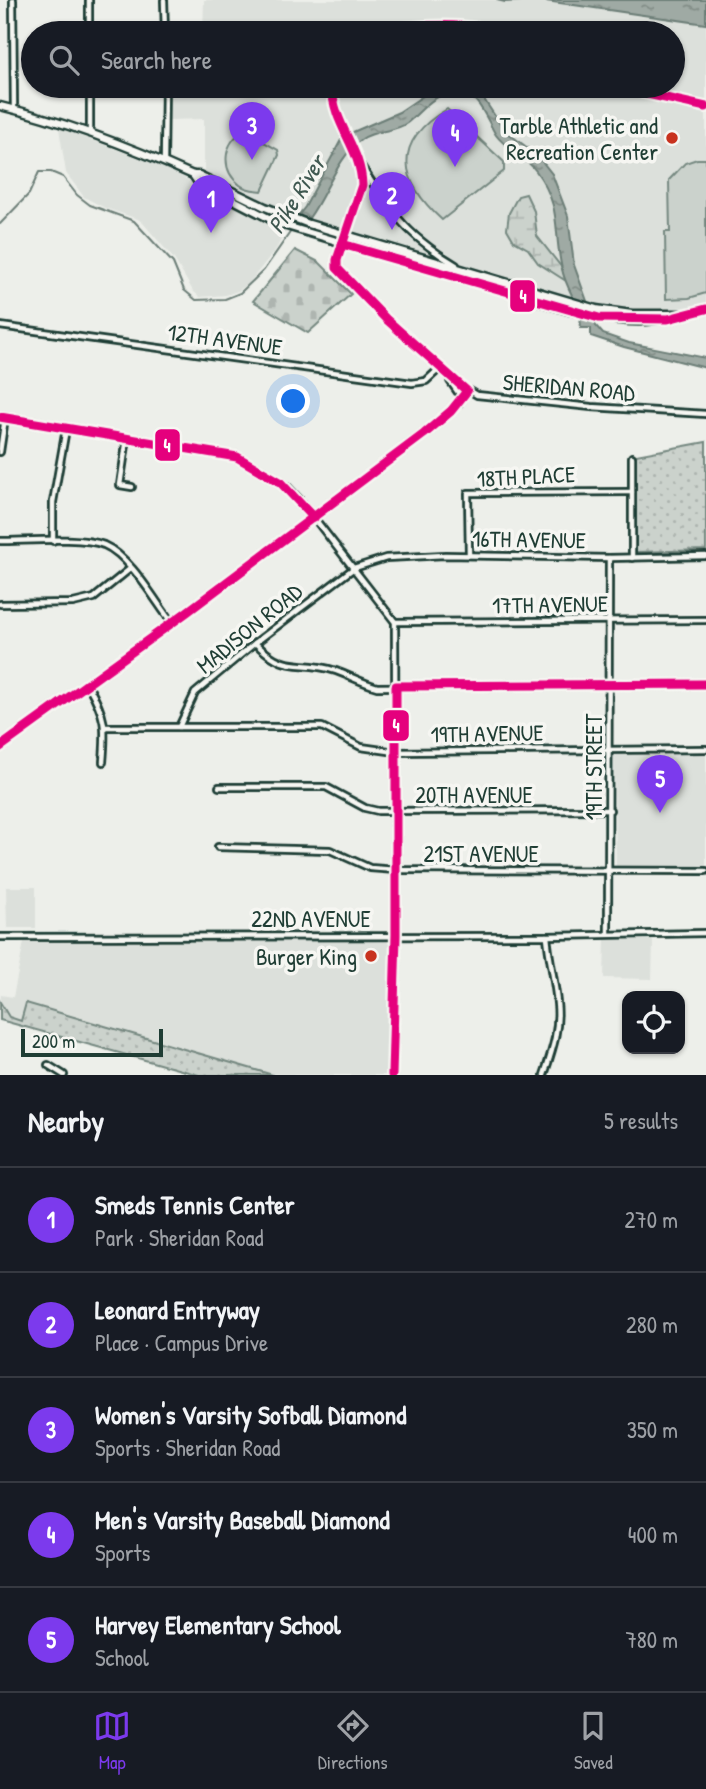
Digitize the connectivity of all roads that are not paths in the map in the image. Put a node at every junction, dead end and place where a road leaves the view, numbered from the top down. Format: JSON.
{"nodes":[{"id":1,"x":13,"y":0,"type":"edge"},
{"id":2,"x":89,"y":0,"type":"edge"},
{"id":3,"x":164,"y":0,"type":"edge"},
{"id":4,"x":89,"y":21,"type":"edge"},
{"id":5,"x":165,"y":21,"type":"edge"},
{"id":6,"x":90,"y":98,"type":"edge"},
{"id":7,"x":165,"y":98,"type":"edge"},
{"id":8,"x":333,"y":98,"type":"edge"},
{"id":9,"x":666,"y":98,"type":"edge"},
{"id":10,"x":0,"y":106,"type":"edge"},
{"id":11,"x":706,"y":107,"type":"edge"},
{"id":12,"x":14,"y":109,"type":"junction"},
{"id":13,"x":90,"y":133,"type":"junction"},
{"id":14,"x":164,"y":162,"type":"junction"},
{"id":15,"x":364,"y":172,"type":"junction"},
{"id":16,"x":193,"y":175,"type":"junction"},
{"id":17,"x":345,"y":234,"type":"junction"},
{"id":18,"x":342,"y":244,"type":"junction"},
{"id":19,"x":467,"y":272,"type":"junction"},
{"id":20,"x":706,"y":309,"type":"edge"},
{"id":21,"x":680,"y":314,"type":"junction"},
{"id":22,"x":0,"y":326,"type":"edge"},
{"id":23,"x":440,"y":369,"type":"junction"},
{"id":24,"x":448,"y":377,"type":"junction"},
{"id":25,"x":467,"y":391,"type":"junction"},
{"id":26,"x":459,"y":404,"type":"junction"},
{"id":27,"x":706,"y":414,"type":"edge"},
{"id":28,"x":3,"y":418,"type":"edge"},
{"id":29,"x":66,"y":429,"type":"junction"},
{"id":30,"x":127,"y":438,"type":"junction"},
{"id":31,"x":0,"y":452,"type":"edge"},
{"id":32,"x":632,"y":457,"type":"dead end"},
{"id":33,"x":132,"y":487,"type":"dead end"},
{"id":34,"x":632,"y":492,"type":"junction"},
{"id":35,"x":314,"y":518,"type":"junction"},
{"id":36,"x":0,"y":541,"type":"edge"},
{"id":37,"x":53,"y":541,"type":"junction"},
{"id":38,"x":469,"y":555,"type":"junction"},
{"id":39,"x":706,"y":556,"type":"edge"},
{"id":40,"x":609,"y":558,"type":"junction"},
{"id":41,"x":632,"y":558,"type":"junction"},
{"id":42,"x":131,"y":568,"type":"junction"},
{"id":43,"x":354,"y":568,"type":"junction"},
{"id":44,"x":0,"y":604,"type":"edge"},
{"id":45,"x":610,"y":620,"type":"junction"},
{"id":46,"x":706,"y":620,"type":"edge"},
{"id":47,"x":395,"y":622,"type":"junction"},
{"id":48,"x":172,"y":623,"type":"junction"},
{"id":49,"x":255,"y":643,"type":"junction"},
{"id":50,"x":706,"y":684,"type":"edge"},
{"id":51,"x":89,"y":685,"type":"junction"},
{"id":52,"x":396,"y":686,"type":"junction"},
{"id":53,"x":610,"y":686,"type":"junction"},
{"id":54,"x":106,"y":727,"type":"junction"},
{"id":55,"x":179,"y":727,"type":"junction"},
{"id":56,"x":0,"y":747,"type":"edge"},
{"id":57,"x":610,"y":750,"type":"junction"},
{"id":58,"x":706,"y":750,"type":"edge"},
{"id":59,"x":396,"y":752,"type":"junction"},
{"id":60,"x":103,"y":762,"type":"dead end"},
{"id":61,"x":219,"y":787,"type":"dead end"},
{"id":62,"x":610,"y":810,"type":"junction"},
{"id":63,"x":396,"y":812,"type":"junction"},
{"id":64,"x":218,"y":847,"type":"dead end"},
{"id":65,"x":396,"y":870,"type":"junction"},
{"id":66,"x":610,"y":871,"type":"junction"},
{"id":67,"x":706,"y":871,"type":"edge"},
{"id":68,"x":706,"y":933,"type":"edge"},
{"id":69,"x":608,"y":934,"type":"junction"},
{"id":70,"x":397,"y":935,"type":"junction"},
{"id":71,"x":547,"y":936,"type":"junction"},
{"id":72,"x":0,"y":937,"type":"edge"},
{"id":73,"x":48,"y":1065,"type":"dead end"},
{"id":74,"x":64,"y":1075,"type":"edge"},
{"id":75,"x":392,"y":1075,"type":"edge"},
{"id":76,"x":544,"y":1075,"type":"edge"}],
"edges":[{"from":1,"to":12,"type":"street"},
{"from":2,"to":4,"type":"street"},
{"from":3,"to":5,"type":"street"},
{"from":6,"to":13,"type":"street"},
{"from":7,"to":14,"type":"street"},
{"from":8,"to":15,"type":"street"},
{"from":9,"to":11,"type":"street"},
{"from":10,"to":12,"type":"main road"},
{"from":12,"to":13,"type":"main road"},
{"from":13,"to":14,"type":"main road"},
{"from":14,"to":16,"type":"main road"},
{"from":15,"to":17,"type":"street","name":"SHERIDAN ROAD"},
{"from":15,"to":19,"type":"street"},
{"from":16,"to":17,"type":"main road"},
{"from":16,"to":18,"type":"main road"},
{"from":17,"to":18,"type":"street","name":"SHERIDAN ROAD"},
{"from":17,"to":19,"type":"main road"},
{"from":18,"to":21,"type":"main road"},
{"from":18,"to":23,"type":"street","name":"SHERIDAN ROAD"},
{"from":19,"to":21,"type":"main road"},
{"from":20,"to":21,"type":"main road"},
{"from":22,"to":23,"type":"street","name":"12TH AVENUE"},
{"from":23,"to":24,"type":"street","name":"SHERIDAN ROAD"},
{"from":24,"to":25,"type":"street","name":"SHERIDAN ROAD"},
{"from":24,"to":26,"type":"street"},
{"from":25,"to":26,"type":"street"},
{"from":25,"to":27,"type":"street","name":"SHERIDAN ROAD"},
{"from":26,"to":35,"type":"street"},
{"from":28,"to":29,"type":"street"},
{"from":28,"to":31,"type":"street"},
{"from":29,"to":30,"type":"street"},
{"from":29,"to":37,"type":"street"},
{"from":30,"to":33,"type":"street"},
{"from":30,"to":35,"type":"street"},
{"from":32,"to":34,"type":"street"},
{"from":34,"to":38,"type":"street","name":"18TH PLACE"},
{"from":34,"to":41,"type":"street"},
{"from":35,"to":43,"type":"street"},
{"from":35,"to":48,"type":"street"},
{"from":36,"to":37,"type":"street"},
{"from":37,"to":42,"type":"street"},
{"from":38,"to":40,"type":"street","name":"16TH AVENUE"},
{"from":38,"to":43,"type":"street","name":"16TH AVENUE"},
{"from":39,"to":41,"type":"street","name":"16TH AVENUE"},
{"from":40,"to":41,"type":"street","name":"16TH AVENUE"},
{"from":40,"to":45,"type":"street","name":"19TH STREET"},
{"from":42,"to":44,"type":"street"},
{"from":42,"to":48,"type":"street"},
{"from":43,"to":47,"type":"street"},
{"from":43,"to":49,"type":"street","name":"MADISON ROAD"},
{"from":45,"to":46,"type":"street","name":"17TH AVENUE"},
{"from":45,"to":47,"type":"street","name":"17TH AVENUE"},
{"from":45,"to":53,"type":"street","name":"19TH STREET"},
{"from":47,"to":52,"type":"street"},
{"from":48,"to":51,"type":"street"},
{"from":49,"to":52,"type":"street"},
{"from":49,"to":55,"type":"street","name":"MADISON ROAD"},
{"from":50,"to":53,"type":"street"},
{"from":51,"to":54,"type":"street"},
{"from":51,"to":56,"type":"street"},
{"from":52,"to":53,"type":"street"},
{"from":52,"to":59,"type":"street"},
{"from":53,"to":57,"type":"street","name":"19TH STREET"},
{"from":54,"to":55,"type":"street","name":"19TH AVENUE"},
{"from":54,"to":60,"type":"street"},
{"from":55,"to":59,"type":"street","name":"19TH AVENUE"},
{"from":57,"to":58,"type":"street","name":"19TH AVENUE"},
{"from":57,"to":59,"type":"street","name":"19TH AVENUE"},
{"from":57,"to":62,"type":"street","name":"19TH STREET"},
{"from":59,"to":63,"type":"street"},
{"from":61,"to":63,"type":"street","name":"20TH AVENUE"},
{"from":62,"to":63,"type":"street","name":"20TH AVENUE"},
{"from":62,"to":66,"type":"street","name":"19TH STREET"},
{"from":63,"to":65,"type":"street"},
{"from":64,"to":65,"type":"street","name":"21ST AVENUE"},
{"from":65,"to":66,"type":"street","name":"21ST AVENUE"},
{"from":65,"to":70,"type":"street"},
{"from":66,"to":67,"type":"street","name":"21ST AVENUE"},
{"from":66,"to":69,"type":"street","name":"19TH STREET"},
{"from":68,"to":69,"type":"street","name":"22ND AVENUE"},
{"from":69,"to":71,"type":"street","name":"22ND AVENUE"},
{"from":70,"to":71,"type":"street","name":"22ND AVENUE"},
{"from":70,"to":72,"type":"street","name":"22ND AVENUE"},
{"from":70,"to":75,"type":"street"},
{"from":71,"to":76,"type":"street"},
{"from":73,"to":74,"type":"street"}]}
